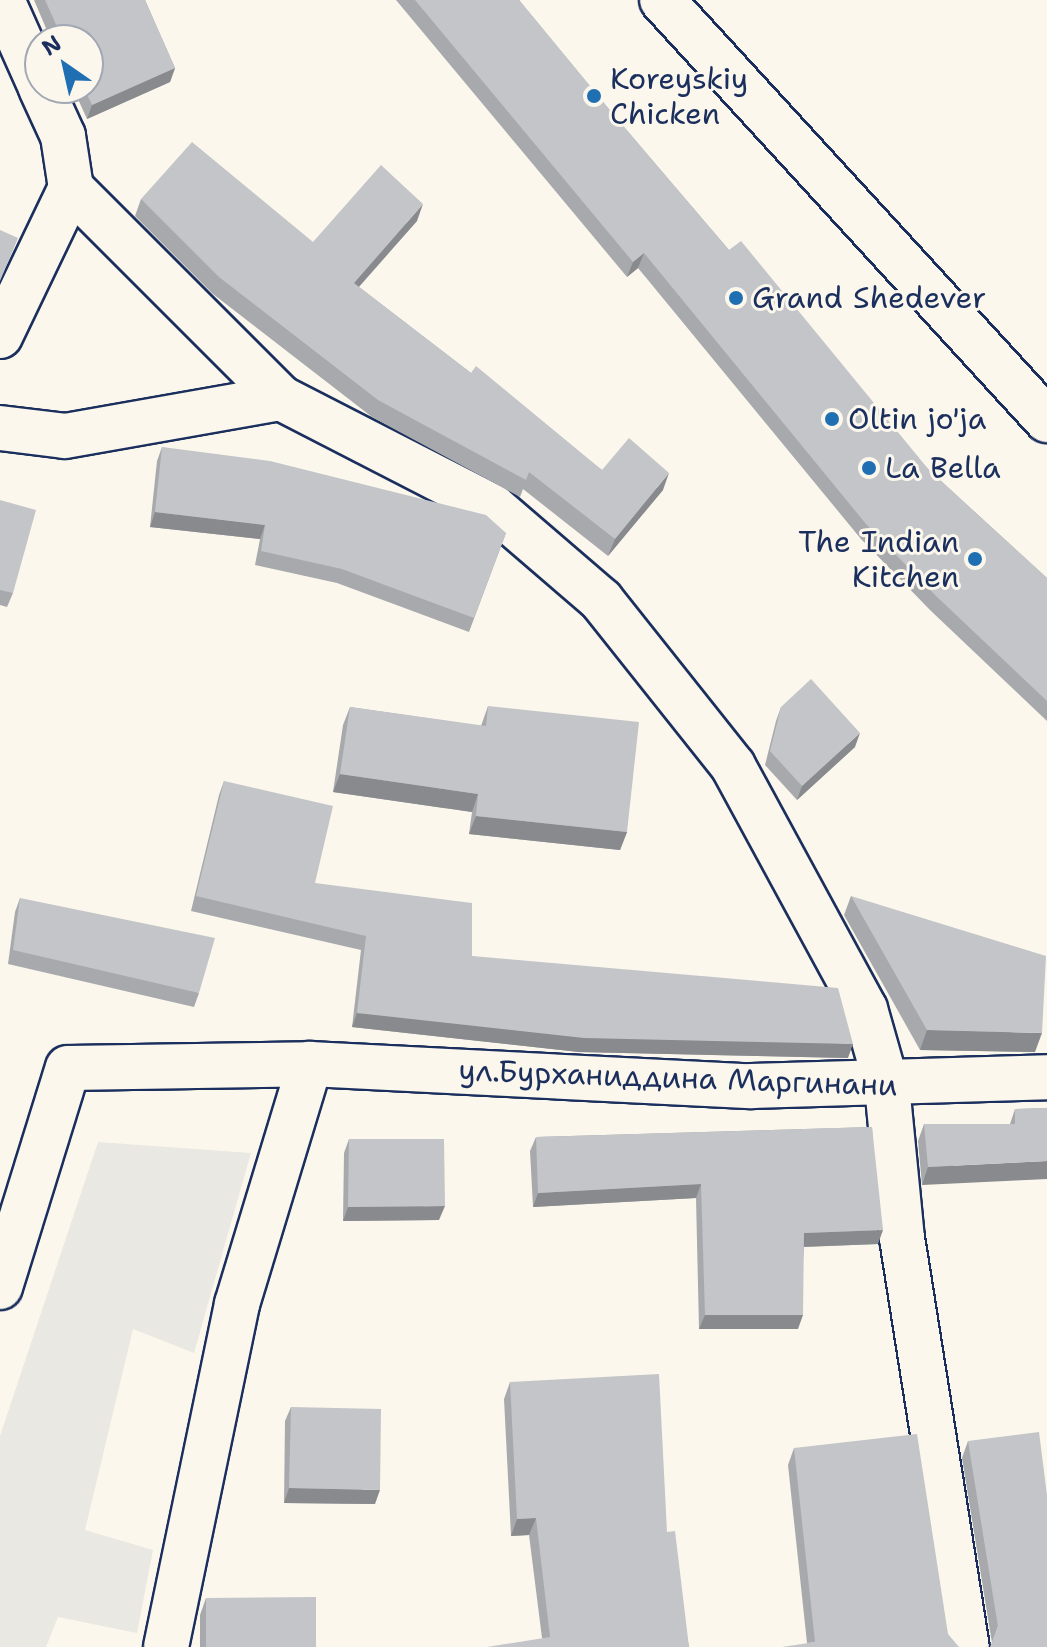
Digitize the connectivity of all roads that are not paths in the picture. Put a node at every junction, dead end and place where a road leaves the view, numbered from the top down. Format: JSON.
{"nodes":[{"id":1,"x":2,"y":0,"type":"edge"},
{"id":2,"x":662,"y":0,"type":"edge"},
{"id":3,"x":24,"y":49,"type":"edge"},
{"id":4,"x":49,"y":104,"type":"edge"},
{"id":5,"x":71,"y":188,"type":"junction"},
{"id":6,"x":0,"y":336,"type":"edge"},
{"id":7,"x":281,"y":398,"type":"junction"},
{"id":8,"x":1047,"y":420,"type":"edge"},
{"id":9,"x":0,"y":428,"type":"edge"},
{"id":10,"x":310,"y":1064,"type":"junction"},
{"id":11,"x":1047,"y":1077,"type":"edge"},
{"id":12,"x":887,"y":1086,"type":"junction"},
{"id":13,"x":0,"y":1287,"type":"edge"},
{"id":14,"x":166,"y":1647,"type":"edge"},
{"id":15,"x":967,"y":1647,"type":"edge"}],
"edges":[{"from":1,"to":3,"type":"street"},
{"from":2,"to":8,"type":"street"},
{"from":4,"to":5,"type":"street"},
{"from":5,"to":6,"type":"street"},
{"from":5,"to":7,"type":"street"},
{"from":7,"to":9,"type":"street"},
{"from":7,"to":12,"type":"street"},
{"from":10,"to":12,"type":"street","name":"ул.Бурханиддина Маргинани"},
{"from":10,"to":13,"type":"street","name":"ул.Бурханиддина Маргинани"},
{"from":10,"to":14,"type":"street"},
{"from":11,"to":12,"type":"street","name":"ул.Бурханиддина Маргинани"},
{"from":12,"to":15,"type":"street"}]}
